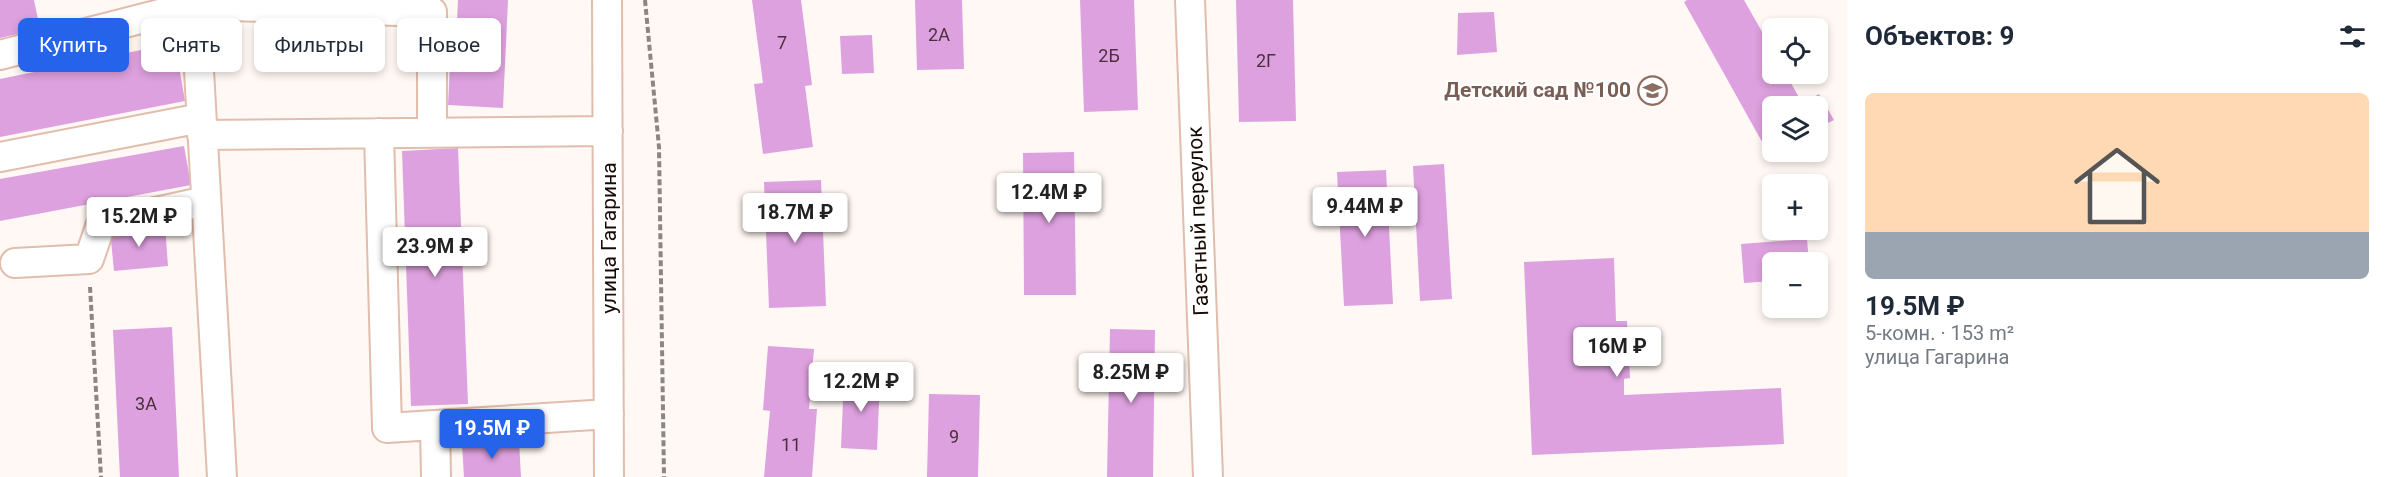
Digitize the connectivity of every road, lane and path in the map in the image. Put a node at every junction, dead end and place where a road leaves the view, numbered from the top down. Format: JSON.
{"nodes":[{"id":1,"x":607,"y":0,"type":"edge"},
{"id":2,"x":645,"y":0,"type":"edge"},
{"id":3,"x":1190,"y":0,"type":"edge"},
{"id":4,"x":195,"y":2,"type":"edge"},
{"id":5,"x":0,"y":55,"type":"edge"},
{"id":6,"x":202,"y":126,"type":"junction"},
{"id":7,"x":608,"y":131,"type":"junction"},
{"id":8,"x":432,"y":132,"type":"junction"},
{"id":9,"x":379,"y":133,"type":"junction"},
{"id":10,"x":0,"y":157,"type":"edge"},
{"id":11,"x":206,"y":201,"type":"junction"},
{"id":12,"x":89,"y":259,"type":"junction"},
{"id":13,"x":15,"y":263,"type":"dead end"},
{"id":14,"x":609,"y":414,"type":"junction"},
{"id":15,"x":435,"y":425,"type":"junction"},
{"id":16,"x":101,"y":477,"type":"edge"},
{"id":17,"x":222,"y":477,"type":"edge"},
{"id":18,"x":436,"y":477,"type":"edge"},
{"id":19,"x":609,"y":477,"type":"edge"},
{"id":20,"x":663,"y":477,"type":"edge"},
{"id":21,"x":1208,"y":477,"type":"edge"}],
"edges":[{"from":1,"to":7,"type":"street","name":"улица Гагарина"},
{"from":2,"to":20,"type":"path"},
{"from":3,"to":21,"type":"street","name":"Газетный переулок"},
{"from":4,"to":5,"type":"street"},
{"from":4,"to":6,"type":"street"},
{"from":4,"to":8,"type":"street"},
{"from":6,"to":9,"type":"street"},
{"from":6,"to":10,"type":"street"},
{"from":6,"to":11,"type":"street"},
{"from":7,"to":8,"type":"street"},
{"from":7,"to":14,"type":"street","name":"улица Гагарина"},
{"from":8,"to":9,"type":"street"},
{"from":9,"to":15,"type":"street"},
{"from":11,"to":12,"type":"street"},
{"from":11,"to":17,"type":"street"},
{"from":12,"to":13,"type":"street"},
{"from":12,"to":16,"type":"path"},
{"from":14,"to":15,"type":"street"},
{"from":14,"to":19,"type":"street","name":"улица Гагарина"},
{"from":15,"to":18,"type":"street"}]}
